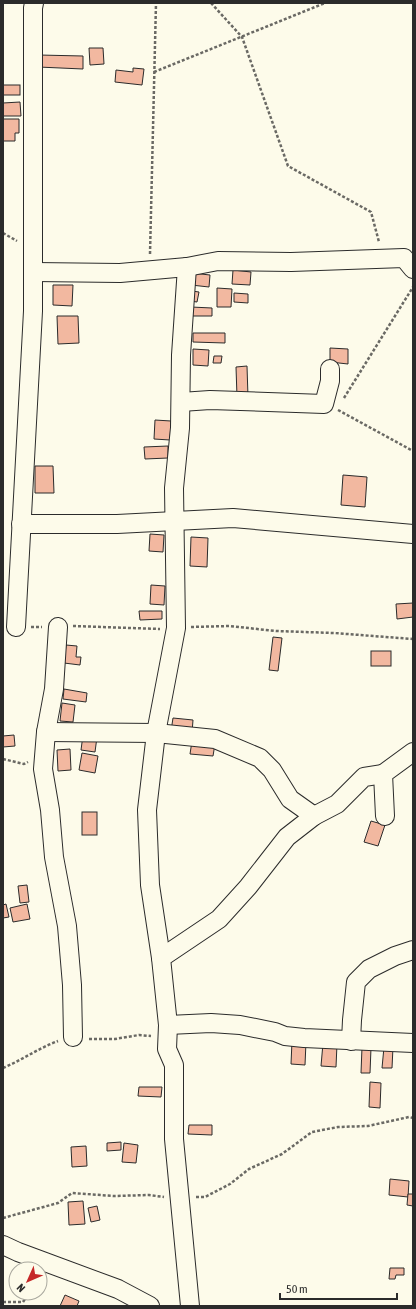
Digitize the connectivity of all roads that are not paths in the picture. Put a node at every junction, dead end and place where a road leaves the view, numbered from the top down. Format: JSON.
{"nodes":[{"id":1,"x":34,"y":3,"type":"edge"},
{"id":2,"x":187,"y":267,"type":"junction"},
{"id":3,"x":413,"y":269,"type":"edge"},
{"id":4,"x":34,"y":272,"type":"junction"},
{"id":5,"x":330,"y":369,"type":"dead end"},
{"id":6,"x":181,"y":402,"type":"junction"},
{"id":7,"x":174,"y":521,"type":"junction"},
{"id":8,"x":21,"y":524,"type":"junction"},
{"id":9,"x":413,"y":534,"type":"edge"},
{"id":10,"x":16,"y":627,"type":"road end"},
{"id":11,"x":58,"y":627,"type":"road end"},
{"id":12,"x":46,"y":732,"type":"junction"},
{"id":13,"x":156,"y":733,"type":"junction"},
{"id":14,"x":413,"y":752,"type":"edge"},
{"id":15,"x":383,"y":774,"type":"junction"},
{"id":16,"x":314,"y":816,"type":"junction"},
{"id":17,"x":385,"y":816,"type":"dead end"},
{"id":18,"x":413,"y":950,"type":"edge"},
{"id":19,"x":161,"y":958,"type":"junction"},
{"id":20,"x":168,"y":1026,"type":"junction"},
{"id":21,"x":72,"y":1037,"type":"dead end"},
{"id":22,"x":351,"y":1041,"type":"junction"},
{"id":23,"x":413,"y":1042,"type":"edge"},
{"id":24,"x":3,"y":1245,"type":"edge"},
{"id":25,"x":150,"y":1306,"type":"edge"},
{"id":26,"x":190,"y":1306,"type":"edge"}],
"edges":[{"from":1,"to":4,"type":"street"},
{"from":2,"to":3,"type":"street"},
{"from":2,"to":4,"type":"street"},
{"from":2,"to":6,"type":"street"},
{"from":4,"to":8,"type":"street"},
{"from":5,"to":6,"type":"street"},
{"from":6,"to":7,"type":"street"},
{"from":7,"to":8,"type":"street"},
{"from":7,"to":9,"type":"street"},
{"from":7,"to":13,"type":"street"},
{"from":8,"to":10,"type":"street"},
{"from":11,"to":12,"type":"street"},
{"from":12,"to":13,"type":"street"},
{"from":12,"to":21,"type":"street"},
{"from":13,"to":16,"type":"street"},
{"from":13,"to":19,"type":"street"},
{"from":14,"to":15,"type":"street"},
{"from":15,"to":16,"type":"street"},
{"from":15,"to":17,"type":"street"},
{"from":16,"to":19,"type":"street"},
{"from":18,"to":22,"type":"street"},
{"from":19,"to":20,"type":"street"},
{"from":20,"to":22,"type":"street"},
{"from":20,"to":26,"type":"street"},
{"from":22,"to":23,"type":"street"},
{"from":24,"to":25,"type":"street"}]}
